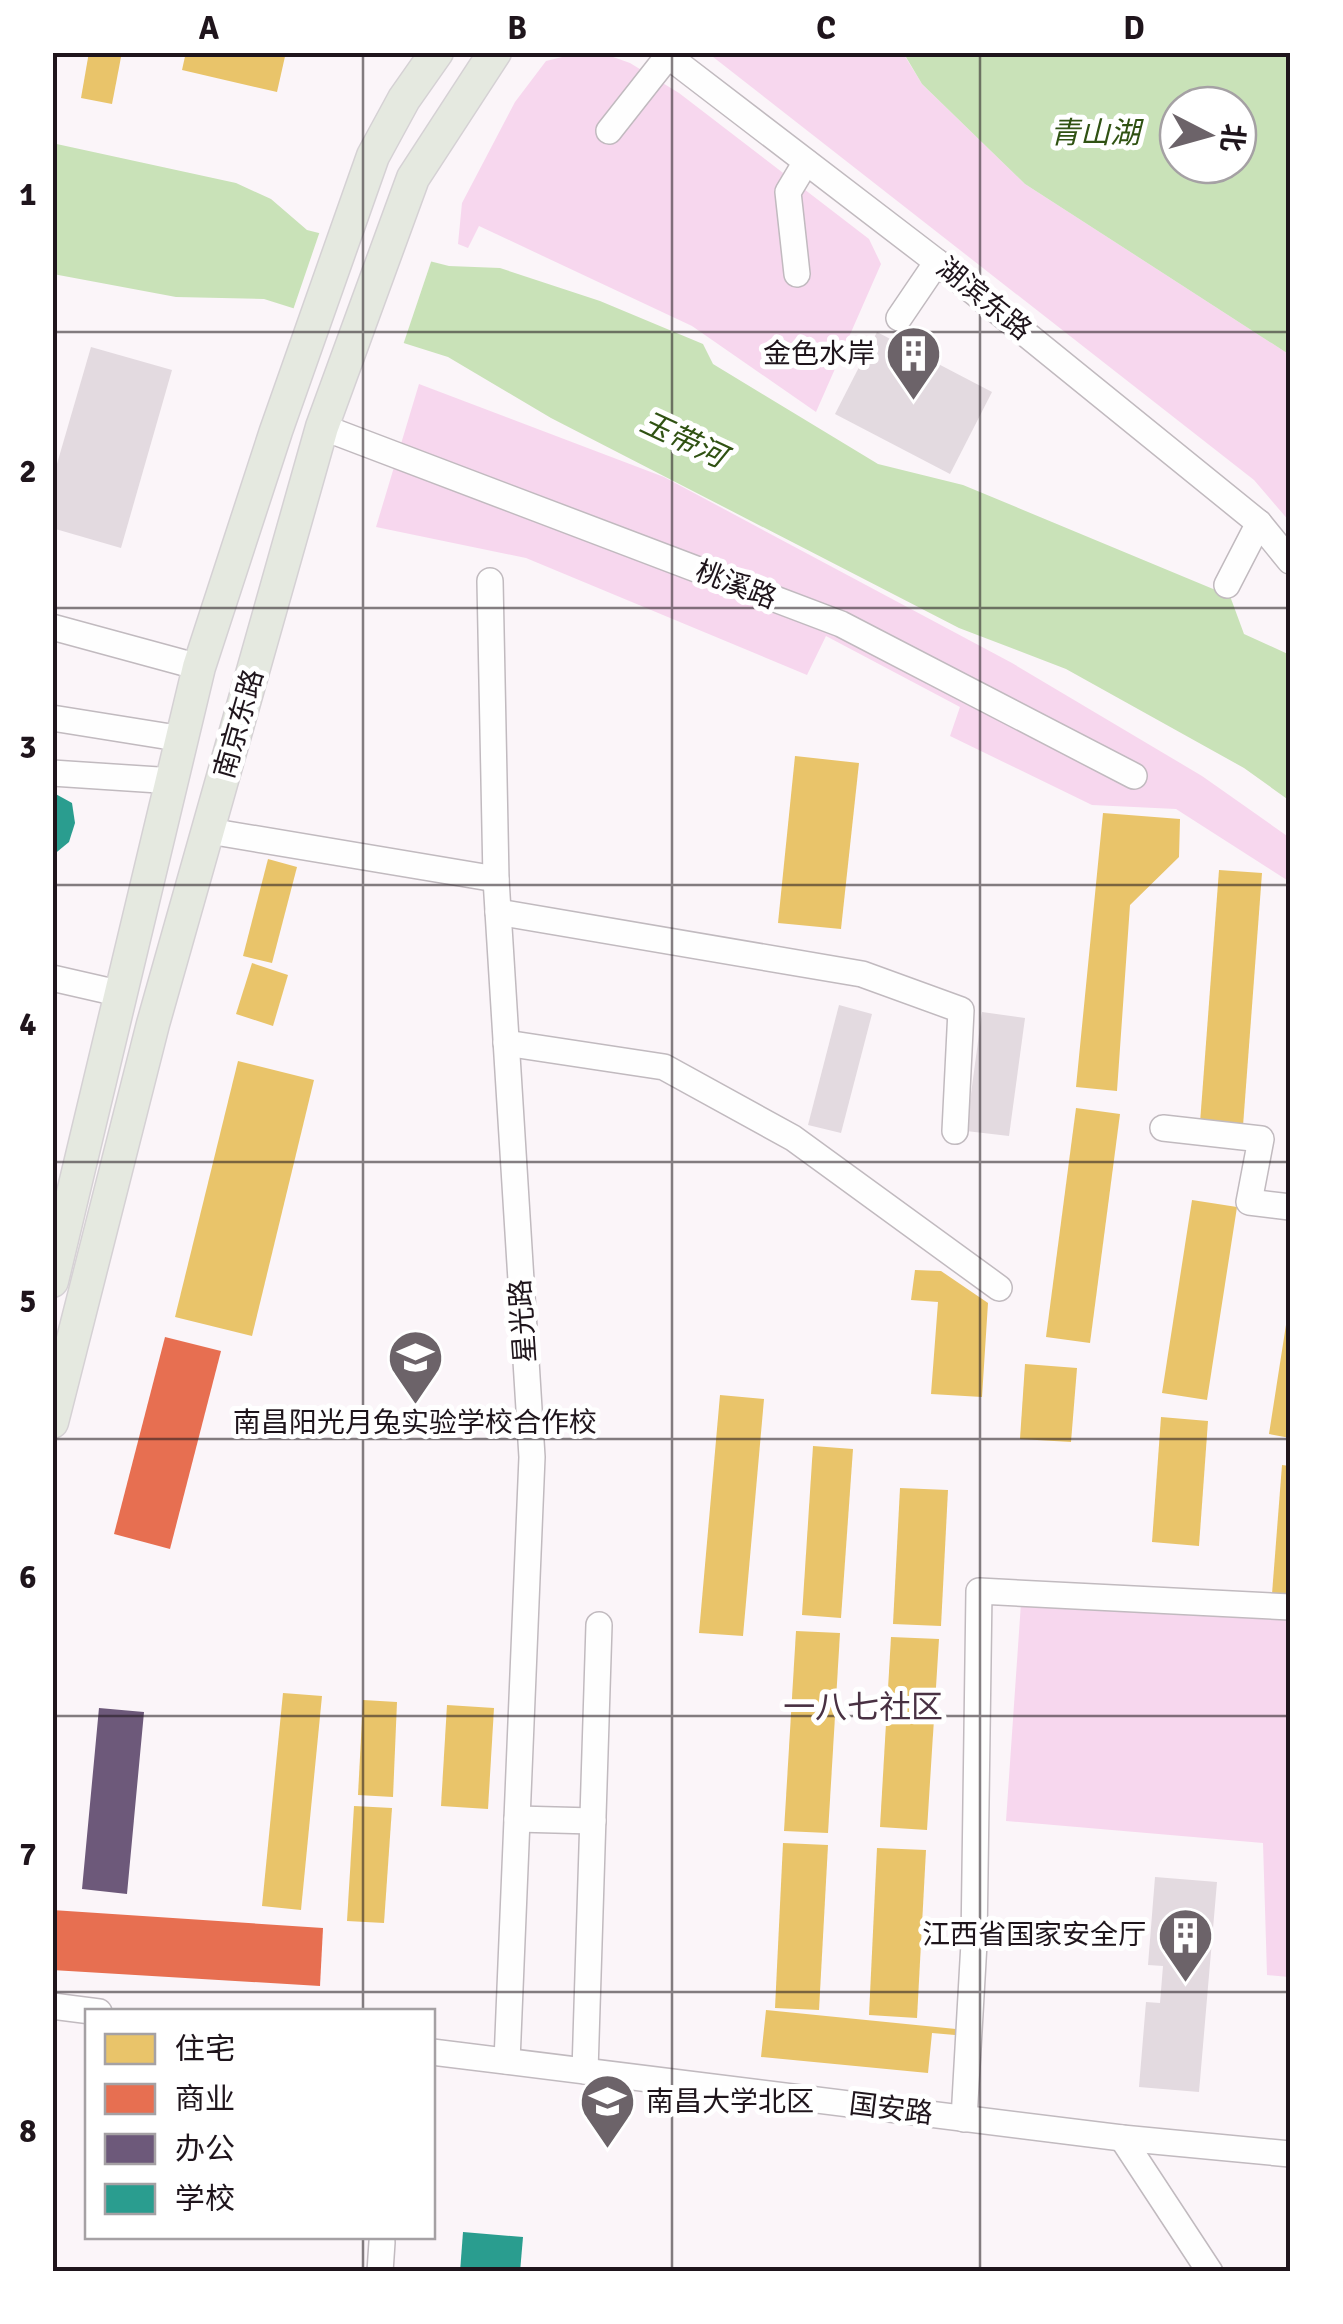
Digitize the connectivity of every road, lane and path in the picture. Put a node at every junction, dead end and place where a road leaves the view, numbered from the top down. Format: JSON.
{"nodes":[{"id":1,"x":437,"y":52,"type":"edge"},
{"id":2,"x":494,"y":52,"type":"edge"},
{"id":3,"x":666,"y":54,"type":"edge"},
{"id":4,"x":609,"y":130,"type":"dead end"},
{"id":5,"x":806,"y":162,"type":"junction"},
{"id":6,"x":938,"y":262,"type":"junction"},
{"id":7,"x":797,"y":274,"type":"dead end"},
{"id":8,"x":898,"y":318,"type":"dead end"},
{"id":9,"x":322,"y":426,"type":"junction"},
{"id":10,"x":1258,"y":523,"type":"junction"},
{"id":11,"x":1290,"y":562,"type":"edge"},
{"id":12,"x":490,"y":581,"type":"dead end"},
{"id":13,"x":1228,"y":585,"type":"dead end"},
{"id":14,"x":52,"y":627,"type":"edge"},
{"id":15,"x":199,"y":667,"type":"junction"},
{"id":16,"x":52,"y":718,"type":"edge"},
{"id":17,"x":183,"y":739,"type":"junction"},
{"id":18,"x":52,"y":772,"type":"edge"},
{"id":19,"x":1134,"y":776,"type":"dead end"},
{"id":20,"x":174,"y":781,"type":"junction"},
{"id":21,"x":209,"y":830,"type":"junction"},
{"id":22,"x":496,"y":879,"type":"junction"},
{"id":23,"x":498,"y":912,"type":"junction"},
{"id":24,"x":52,"y":978,"type":"edge"},
{"id":25,"x":122,"y":994,"type":"junction"},
{"id":26,"x":506,"y":1044,"type":"junction"},
{"id":27,"x":1162,"y":1128,"type":"dead end"},
{"id":28,"x":954,"y":1131,"type":"dead end"},
{"id":29,"x":1290,"y":1207,"type":"edge"},
{"id":30,"x":52,"y":1281,"type":"edge"},
{"id":31,"x":999,"y":1288,"type":"dead end"},
{"id":32,"x":52,"y":1422,"type":"edge"},
{"id":33,"x":1290,"y":1607,"type":"edge"},
{"id":34,"x":598,"y":1625,"type":"dead end"},
{"id":35,"x":517,"y":1818,"type":"junction"},
{"id":36,"x":592,"y":1821,"type":"junction"},
{"id":37,"x":52,"y":2006,"type":"edge"},
{"id":38,"x":85,"y":2010,"type":"edge"},
{"id":39,"x":435,"y":2052,"type":"edge"},
{"id":40,"x":507,"y":2061,"type":"junction"},
{"id":41,"x":585,"y":2071,"type":"junction"},
{"id":42,"x":964,"y":2118,"type":"junction"},
{"id":43,"x":1122,"y":2138,"type":"junction"},
{"id":44,"x":1290,"y":2154,"type":"edge"},
{"id":45,"x":382,"y":2242,"type":"dead end"},
{"id":46,"x":380,"y":2272,"type":"edge"},
{"id":47,"x":1210,"y":2272,"type":"edge"}],
"edges":[{"from":1,"to":15,"type":"main road","name":"南京东路"},
{"from":2,"to":9,"type":"main road","name":"南京东路"},
{"from":3,"to":4,"type":"street"},
{"from":3,"to":5,"type":"street","name":"湖滨东路"},
{"from":5,"to":6,"type":"street","name":"湖滨东路"},
{"from":5,"to":7,"type":"street"},
{"from":6,"to":8,"type":"street"},
{"from":6,"to":10,"type":"street","name":"湖滨东路"},
{"from":9,"to":19,"type":"street","name":"桃溪路"},
{"from":9,"to":21,"type":"main road","name":"南京东路"},
{"from":10,"to":11,"type":"street","name":"湖滨东路"},
{"from":10,"to":13,"type":"street"},
{"from":12,"to":22,"type":"street","name":"星光路"},
{"from":14,"to":15,"type":"street"},
{"from":15,"to":17,"type":"main road","name":"南京东路"},
{"from":16,"to":17,"type":"street"},
{"from":17,"to":20,"type":"main road","name":"南京东路"},
{"from":18,"to":20,"type":"street"},
{"from":20,"to":25,"type":"main road","name":"南京东路"},
{"from":21,"to":22,"type":"street"},
{"from":21,"to":32,"type":"main road","name":"南京东路"},
{"from":22,"to":23,"type":"street","name":"星光路"},
{"from":23,"to":26,"type":"street","name":"星光路"},
{"from":23,"to":28,"type":"street"},
{"from":24,"to":25,"type":"street"},
{"from":25,"to":30,"type":"main road","name":"南京东路"},
{"from":26,"to":31,"type":"street"},
{"from":26,"to":35,"type":"street","name":"星光路"},
{"from":27,"to":29,"type":"street"},
{"from":33,"to":42,"type":"street"},
{"from":34,"to":36,"type":"street"},
{"from":35,"to":36,"type":"street"},
{"from":35,"to":40,"type":"street","name":"星光路"},
{"from":36,"to":41,"type":"street"},
{"from":37,"to":38,"type":"street"},
{"from":39,"to":40,"type":"street","name":"国安路"},
{"from":40,"to":41,"type":"street","name":"国安路"},
{"from":41,"to":42,"type":"street","name":"国安路"},
{"from":42,"to":43,"type":"street","name":"国安路"},
{"from":43,"to":44,"type":"street","name":"国安路"},
{"from":43,"to":47,"type":"street"},
{"from":45,"to":46,"type":"street"}]}
